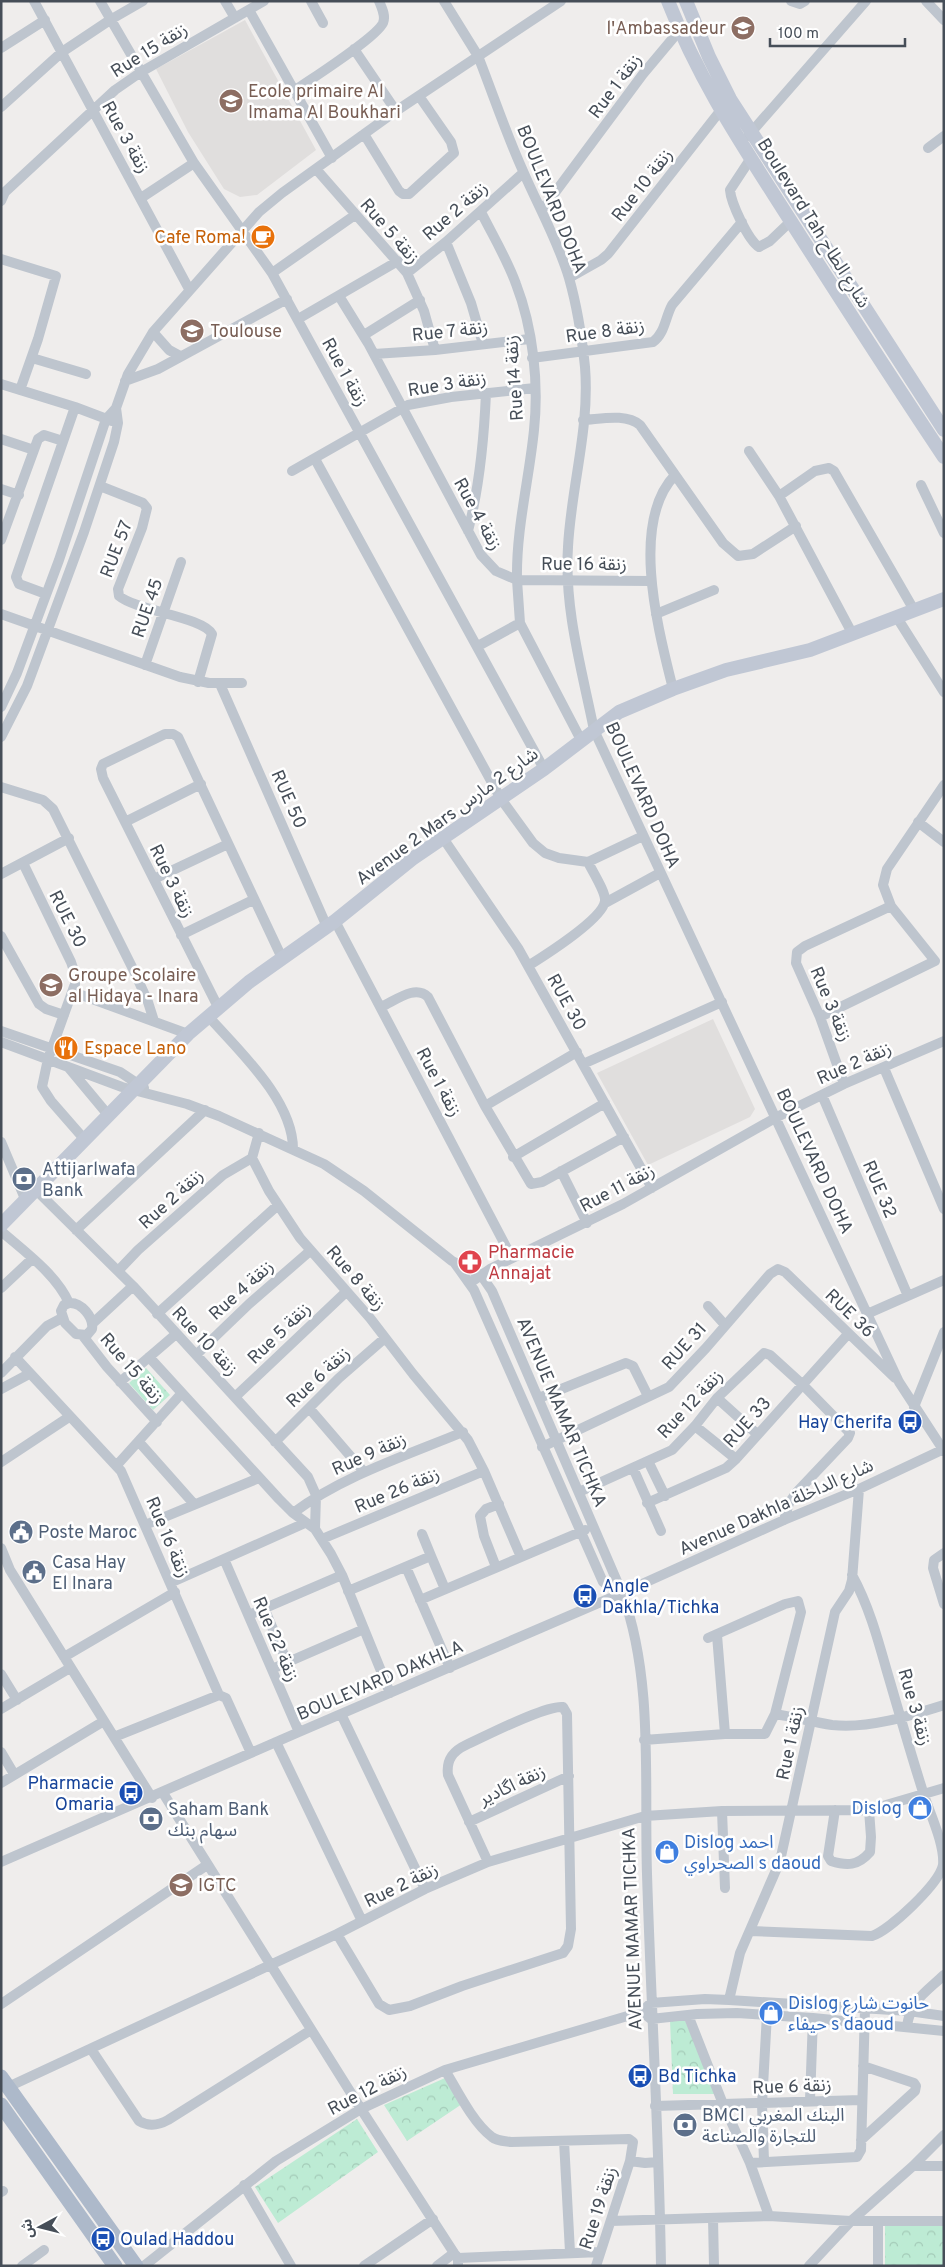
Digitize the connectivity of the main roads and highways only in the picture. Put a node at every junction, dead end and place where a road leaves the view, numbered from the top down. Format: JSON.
{"nodes":[{"id":1,"x":4,"y":2082,"type":"edge"},
{"id":2,"x":1,"y":2105,"type":"edge"},
{"id":3,"x":115,"y":2266,"type":"edge"},
{"id":4,"x":136,"y":2266,"type":"edge"}],
"edges":[{"from":1,"to":4,"type":"main road"},
{"from":2,"to":3,"type":"main road"}]}
